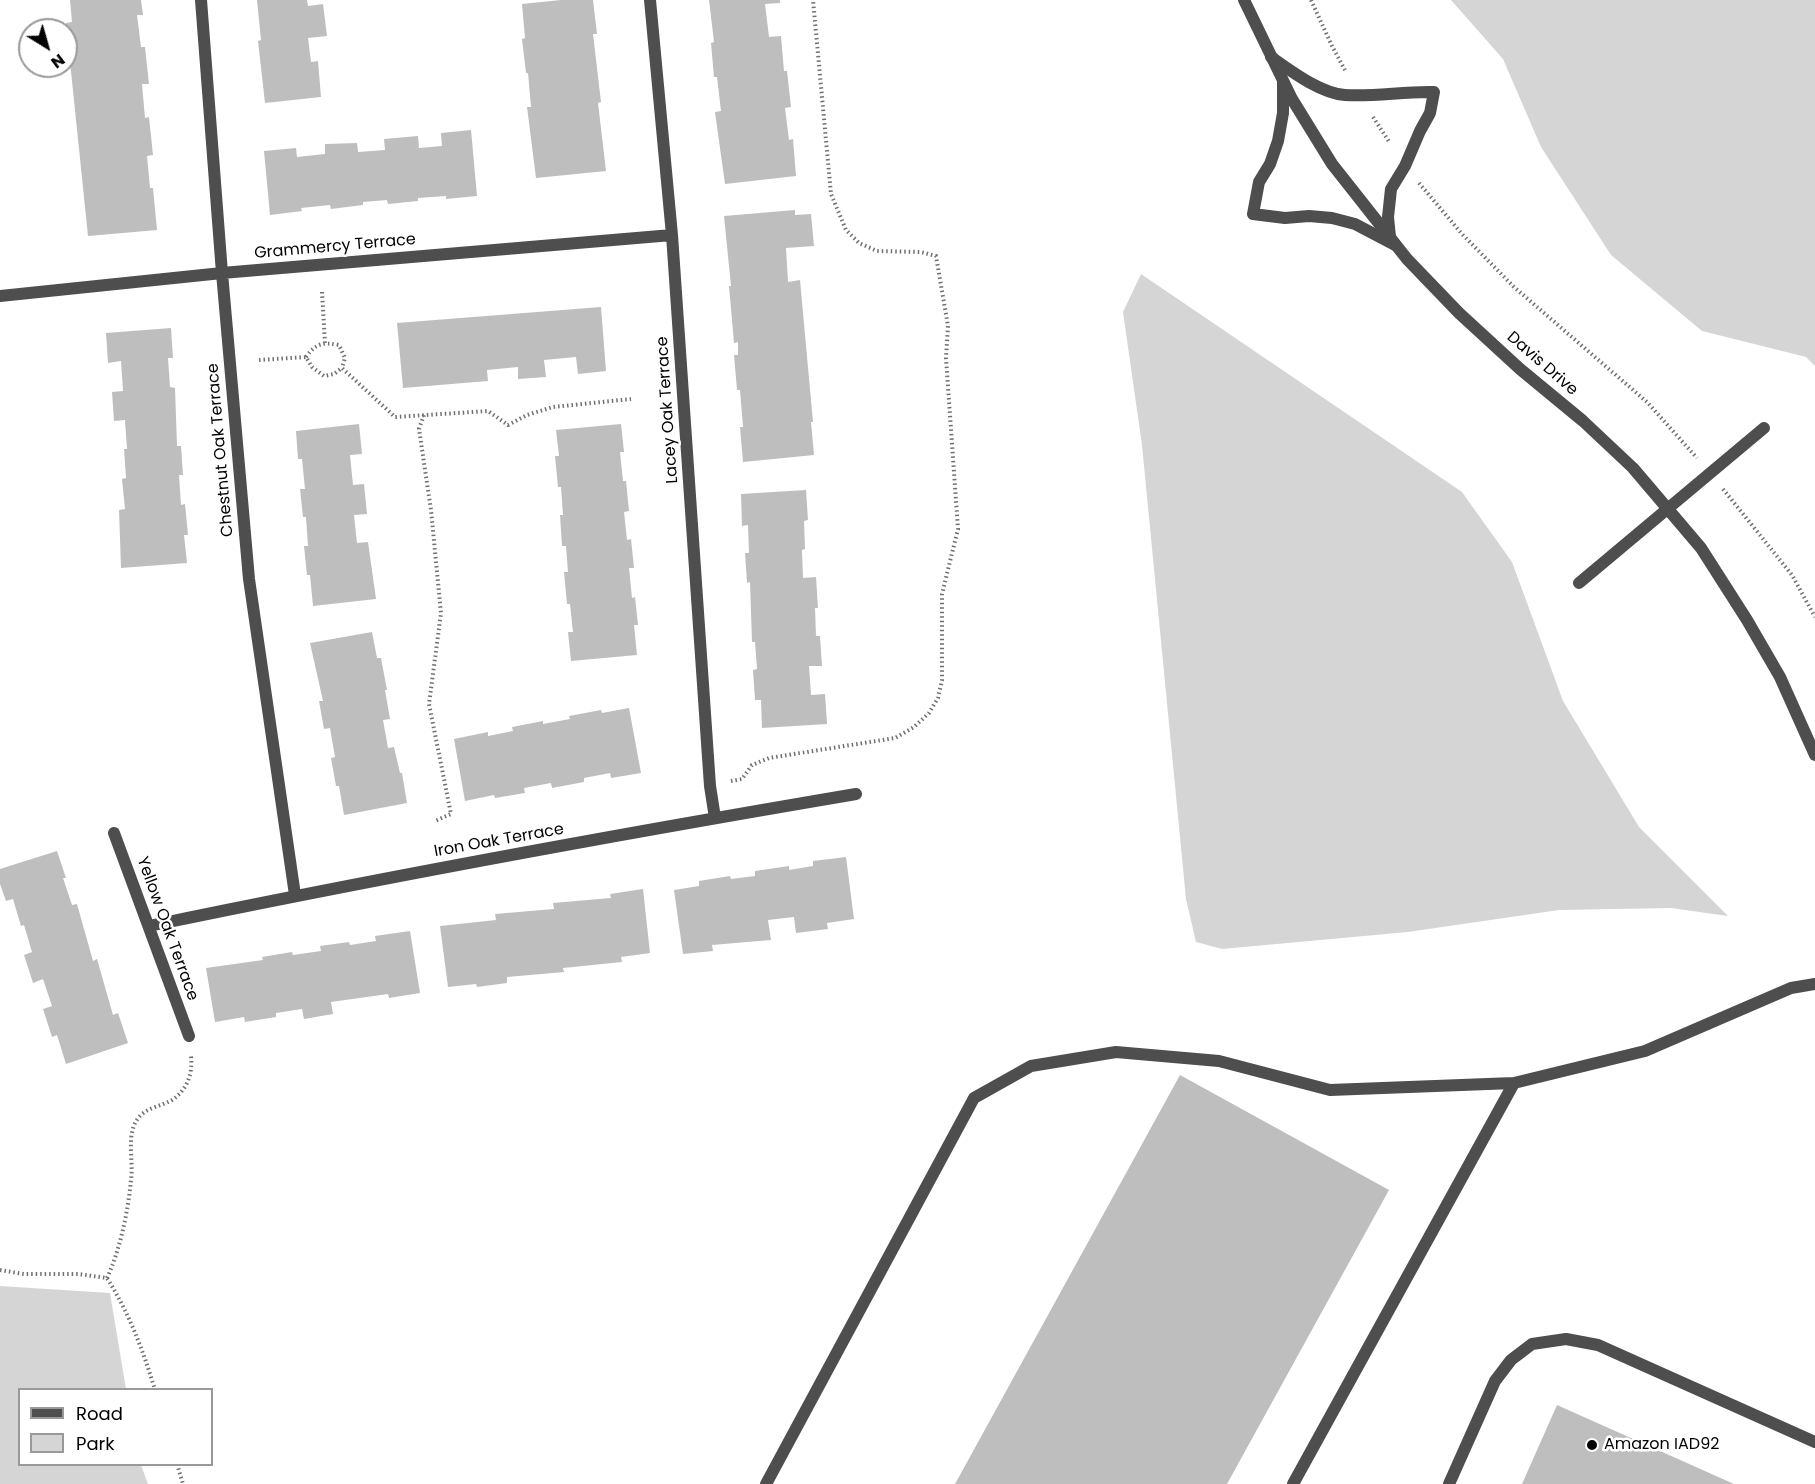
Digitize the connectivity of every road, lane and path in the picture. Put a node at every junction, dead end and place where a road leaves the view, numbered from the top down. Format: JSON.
{"nodes":[{"id":1,"x":201,"y":0,"type":"edge"},
{"id":2,"x":650,"y":0,"type":"edge"},
{"id":3,"x":813,"y":0,"type":"edge"},
{"id":4,"x":1244,"y":0,"type":"edge"},
{"id":5,"x":1311,"y":0,"type":"edge"},
{"id":6,"x":1271,"y":57,"type":"junction"},
{"id":7,"x":1283,"y":81,"type":"junction"},
{"id":8,"x":1358,"y":95,"type":"junction"},
{"id":9,"x":1405,"y":166,"type":"junction"},
{"id":10,"x":672,"y":235,"type":"junction"},
{"id":11,"x":1393,"y":241,"type":"junction"},
{"id":12,"x":222,"y":273,"type":"junction"},
{"id":13,"x":322,"y":292,"type":"dead end"},
{"id":14,"x":0,"y":296,"type":"edge"},
{"id":15,"x":325,"y":343,"type":"junction"},
{"id":16,"x":306,"y":357,"type":"junction"},
{"id":17,"x":259,"y":360,"type":"dead end"},
{"id":18,"x":342,"y":368,"type":"junction"},
{"id":19,"x":632,"y":399,"type":"dead end"},
{"id":20,"x":424,"y":415,"type":"junction"},
{"id":21,"x":1764,"y":428,"type":"dead end"},
{"id":22,"x":1710,"y":474,"type":"junction"},
{"id":23,"x":1668,"y":509,"type":"junction"},
{"id":24,"x":1580,"y":583,"type":"dead end"},
{"id":25,"x":1815,"y":617,"type":"edge"},
{"id":26,"x":1815,"y":755,"type":"edge"},
{"id":27,"x":710,"y":786,"type":"junction"},
{"id":28,"x":856,"y":794,"type":"dead end"},
{"id":29,"x":715,"y":818,"type":"junction"},
{"id":30,"x":435,"y":821,"type":"dead end"},
{"id":31,"x":114,"y":833,"type":"dead end"},
{"id":32,"x":295,"y":895,"type":"junction"},
{"id":33,"x":148,"y":926,"type":"junction"},
{"id":34,"x":1815,"y":984,"type":"edge"},
{"id":35,"x":189,"y":1036,"type":"joint"},
{"id":36,"x":1514,"y":1083,"type":"junction"},
{"id":37,"x":0,"y":1270,"type":"edge"},
{"id":38,"x":107,"y":1278,"type":"junction"},
{"id":39,"x":154,"y":1388,"type":"edge"},
{"id":40,"x":1815,"y":1442,"type":"edge"},
{"id":41,"x":178,"y":1466,"type":"edge"},
{"id":42,"x":183,"y":1484,"type":"edge"},
{"id":43,"x":766,"y":1484,"type":"edge"},
{"id":44,"x":1293,"y":1484,"type":"edge"},
{"id":45,"x":1449,"y":1484,"type":"edge"}],
"edges":[{"from":1,"to":12,"type":"street","name":"Chestnut Oak Terrace"},
{"from":2,"to":10,"type":"street","name":"Lacey Oak Terrace"},
{"from":3,"to":27,"type":"path"},
{"from":4,"to":6,"type":"street","name":"Davis Drive"},
{"from":5,"to":8,"type":"path"},
{"from":6,"to":7,"type":"street","name":"Davis Drive"},
{"from":6,"to":8,"type":"street"},
{"from":7,"to":11,"type":"street","name":"Davis Drive"},
{"from":7,"to":11,"type":"street"},
{"from":8,"to":9,"type":"path"},
{"from":8,"to":9,"type":"street"},
{"from":9,"to":11,"type":"street"},
{"from":9,"to":22,"type":"path"},
{"from":10,"to":12,"type":"street","name":"Grammercy Terrace"},
{"from":10,"to":27,"type":"street","name":"Lacey Oak Terrace"},
{"from":11,"to":23,"type":"street","name":"Davis Drive"},
{"from":12,"to":14,"type":"street","name":"Grammercy Terrace"},
{"from":12,"to":32,"type":"street","name":"Chestnut Oak Terrace"},
{"from":13,"to":15,"type":"path"},
{"from":15,"to":16,"type":"path"},
{"from":15,"to":18,"type":"path"},
{"from":16,"to":17,"type":"path"},
{"from":16,"to":18,"type":"path"},
{"from":18,"to":20,"type":"path"},
{"from":19,"to":20,"type":"path"},
{"from":20,"to":30,"type":"path"},
{"from":21,"to":22,"type":"street"},
{"from":22,"to":23,"type":"street"},
{"from":22,"to":25,"type":"path"},
{"from":23,"to":24,"type":"street"},
{"from":23,"to":26,"type":"street","name":"Davis Drive"},
{"from":27,"to":29,"type":"street","name":"Lacey Oak Terrace"},
{"from":28,"to":29,"type":"street","name":"Iron Oak Terrace"},
{"from":29,"to":32,"type":"street","name":"Iron Oak Terrace"},
{"from":31,"to":33,"type":"street","name":"Yellow Oak Terrace"},
{"from":32,"to":33,"type":"street","name":"Iron Oak Terrace"},
{"from":33,"to":35,"type":"street","name":"Yellow Oak Terrace"},
{"from":34,"to":36,"type":"street"},
{"from":35,"to":38,"type":"path"},
{"from":36,"to":43,"type":"street"},
{"from":36,"to":44,"type":"street"},
{"from":37,"to":38,"type":"path"},
{"from":38,"to":39,"type":"path"},
{"from":40,"to":45,"type":"street"},
{"from":41,"to":42,"type":"path"}]}
